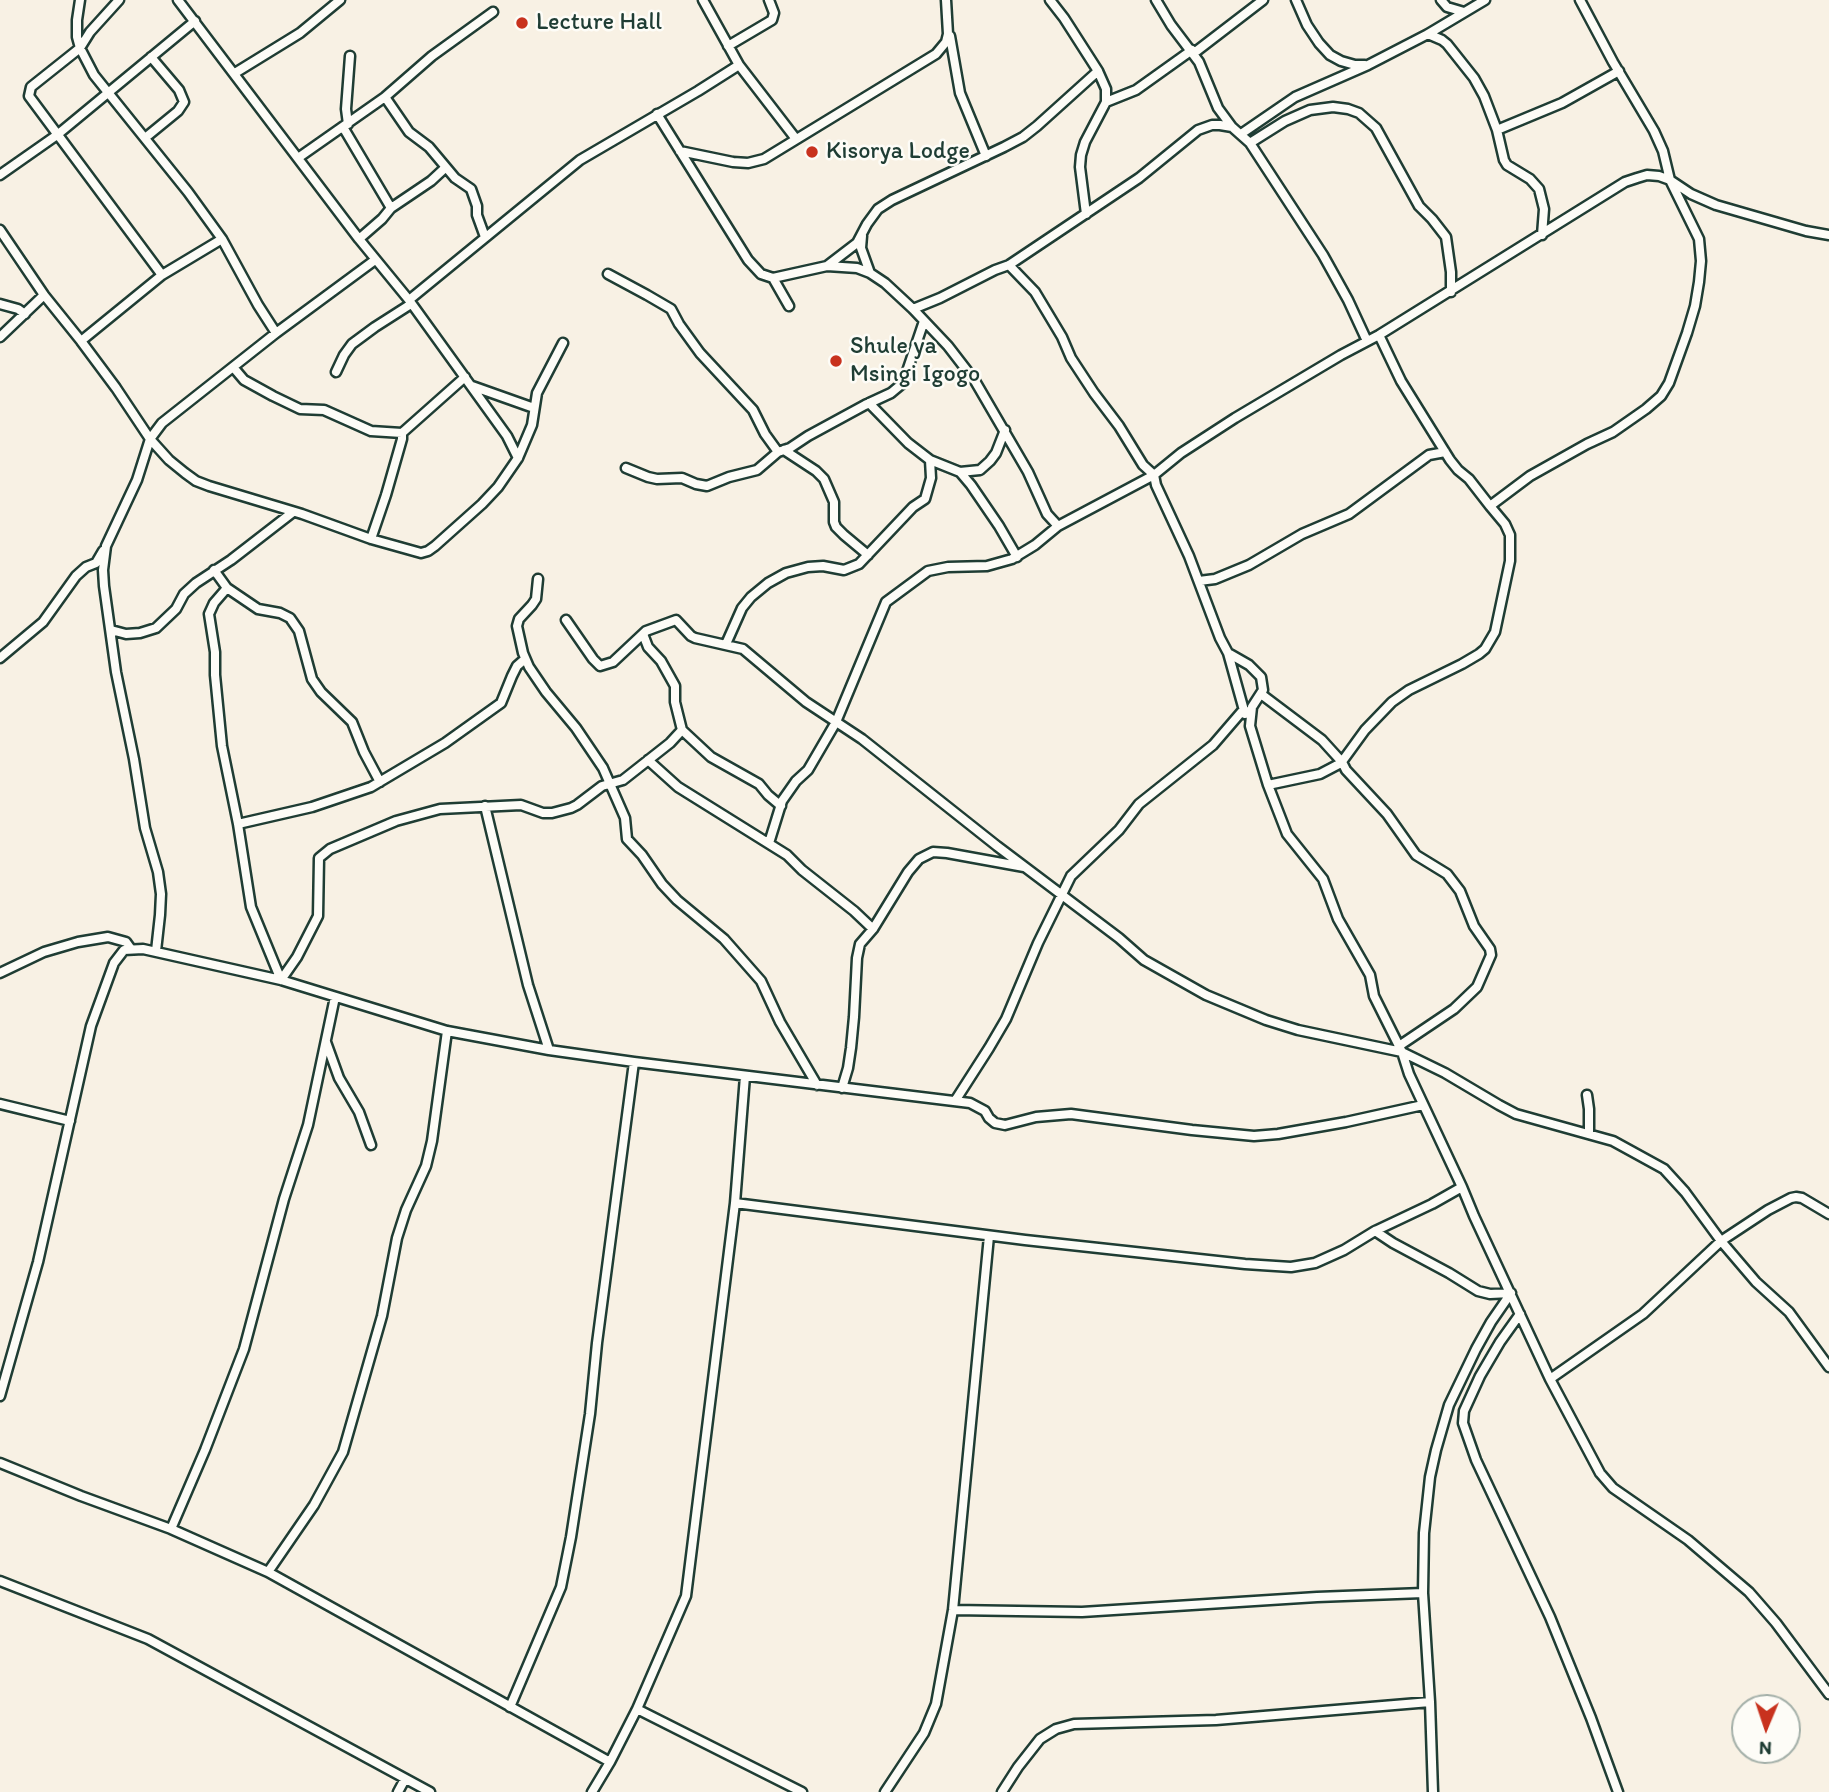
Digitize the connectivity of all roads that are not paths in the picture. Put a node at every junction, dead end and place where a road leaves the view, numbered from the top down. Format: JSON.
{"nodes":[{"id":1,"x":80,"y":0,"type":"edge"},
{"id":2,"x":119,"y":0,"type":"edge"},
{"id":3,"x":178,"y":0,"type":"edge"},
{"id":4,"x":340,"y":0,"type":"edge"},
{"id":5,"x":703,"y":0,"type":"edge"},
{"id":6,"x":769,"y":0,"type":"edge"},
{"id":7,"x":946,"y":0,"type":"edge"},
{"id":8,"x":1050,"y":0,"type":"edge"},
{"id":9,"x":1156,"y":0,"type":"edge"},
{"id":10,"x":1264,"y":0,"type":"edge"},
{"id":11,"x":1296,"y":0,"type":"edge"},
{"id":12,"x":1441,"y":0,"type":"edge"},
{"id":13,"x":1485,"y":0,"type":"edge"},
{"id":14,"x":1580,"y":0,"type":"edge"},
{"id":15,"x":328,"y":4,"type":"edge"},
{"id":16,"x":493,"y":12,"type":"dead end"},
{"id":17,"x":1464,"y":12,"type":"junction"},
{"id":18,"x":195,"y":22,"type":"junction"},
{"id":19,"x":948,"y":26,"type":"junction"},
{"id":20,"x":1427,"y":34,"type":"junction"},
{"id":21,"x":727,"y":46,"type":"junction"},
{"id":22,"x":80,"y":48,"type":"junction"},
{"id":23,"x":1193,"y":51,"type":"junction"},
{"id":24,"x":350,"y":56,"type":"dead end"},
{"id":25,"x":151,"y":57,"type":"junction"},
{"id":26,"x":739,"y":65,"type":"junction"},
{"id":27,"x":1368,"y":65,"type":"junction"},
{"id":28,"x":1098,"y":71,"type":"junction"},
{"id":29,"x":1619,"y":71,"type":"junction"},
{"id":30,"x":235,"y":73,"type":"junction"},
{"id":31,"x":108,"y":93,"type":"junction"},
{"id":32,"x":385,"y":97,"type":"junction"},
{"id":33,"x":1106,"y":103,"type":"junction"},
{"id":34,"x":657,"y":114,"type":"junction"},
{"id":35,"x":345,"y":125,"type":"junction"},
{"id":36,"x":1232,"y":127,"type":"junction"},
{"id":37,"x":1497,"y":130,"type":"junction"},
{"id":38,"x":1241,"y":134,"type":"junction"},
{"id":39,"x":57,"y":135,"type":"junction"},
{"id":40,"x":145,"y":138,"type":"junction"},
{"id":41,"x":796,"y":139,"type":"junction"},
{"id":42,"x":1250,"y":143,"type":"junction"},
{"id":43,"x":680,"y":151,"type":"junction"},
{"id":44,"x":986,"y":156,"type":"junction"},
{"id":45,"x":298,"y":158,"type":"junction"},
{"id":46,"x":445,"y":168,"type":"junction"},
{"id":47,"x":0,"y":175,"type":"edge"},
{"id":48,"x":1670,"y":180,"type":"junction"},
{"id":49,"x":391,"y":208,"type":"junction"},
{"id":50,"x":1086,"y":214,"type":"junction"},
{"id":51,"x":0,"y":230,"type":"edge"},
{"id":52,"x":862,"y":233,"type":"junction"},
{"id":53,"x":1542,"y":235,"type":"junction"},
{"id":54,"x":1829,"y":235,"type":"edge"},
{"id":55,"x":485,"y":237,"type":"junction"},
{"id":56,"x":222,"y":239,"type":"junction"},
{"id":57,"x":359,"y":239,"type":"junction"},
{"id":58,"x":375,"y":260,"type":"junction"},
{"id":59,"x":1009,"y":265,"type":"junction"},
{"id":60,"x":827,"y":266,"type":"junction"},
{"id":61,"x":870,"y":273,"type":"junction"},
{"id":62,"x":608,"y":274,"type":"dead end"},
{"id":63,"x":162,"y":275,"type":"junction"},
{"id":64,"x":773,"y":278,"type":"junction"},
{"id":65,"x":1451,"y":292,"type":"junction"},
{"id":66,"x":44,"y":295,"type":"junction"},
{"id":67,"x":410,"y":302,"type":"junction"},
{"id":68,"x":0,"y":304,"type":"edge"},
{"id":69,"x":789,"y":306,"type":"dead end"},
{"id":70,"x":913,"y":309,"type":"junction"},
{"id":71,"x":25,"y":314,"type":"junction"},
{"id":72,"x":924,"y":321,"type":"junction"},
{"id":73,"x":276,"y":333,"type":"junction"},
{"id":74,"x":1379,"y":335,"type":"junction"},
{"id":75,"x":0,"y":337,"type":"edge"},
{"id":76,"x":81,"y":341,"type":"junction"},
{"id":77,"x":1367,"y":341,"type":"junction"},
{"id":78,"x":563,"y":343,"type":"dead end"},
{"id":79,"x":233,"y":367,"type":"junction"},
{"id":80,"x":336,"y":372,"type":"dead end"},
{"id":81,"x":465,"y":377,"type":"junction"},
{"id":82,"x":472,"y":386,"type":"junction"},
{"id":83,"x":869,"y":403,"type":"junction"},
{"id":84,"x":534,"y":408,"type":"junction"},
{"id":85,"x":1005,"y":430,"type":"junction"},
{"id":86,"x":402,"y":433,"type":"junction"},
{"id":87,"x":150,"y":439,"type":"junction"},
{"id":88,"x":781,"y":451,"type":"junction"},
{"id":89,"x":1445,"y":452,"type":"junction"},
{"id":90,"x":518,"y":458,"type":"junction"},
{"id":91,"x":930,"y":460,"type":"junction"},
{"id":92,"x":946,"y":467,"type":"junction"},
{"id":93,"x":626,"y":468,"type":"dead end"},
{"id":94,"x":960,"y":472,"type":"junction"},
{"id":95,"x":1154,"y":475,"type":"junction"},
{"id":96,"x":931,"y":478,"type":"junction"},
{"id":97,"x":1490,"y":506,"type":"junction"},
{"id":98,"x":293,"y":512,"type":"junction"},
{"id":99,"x":1058,"y":526,"type":"junction"},
{"id":100,"x":371,"y":539,"type":"junction"},
{"id":101,"x":106,"y":546,"type":"junction"},
{"id":102,"x":868,"y":555,"type":"junction"},
{"id":103,"x":1017,"y":557,"type":"junction"},
{"id":104,"x":214,"y":570,"type":"junction"},
{"id":105,"x":538,"y":579,"type":"dead end"},
{"id":106,"x":1199,"y":581,"type":"junction"},
{"id":107,"x":227,"y":588,"type":"junction"},
{"id":108,"x":566,"y":620,"type":"dead end"},
{"id":109,"x":111,"y":631,"type":"junction"},
{"id":110,"x":643,"y":634,"type":"junction"},
{"id":111,"x":0,"y":644,"type":"edge"},
{"id":112,"x":726,"y":644,"type":"junction"},
{"id":113,"x":12,"y":649,"type":"junction"},
{"id":114,"x":1228,"y":653,"type":"junction"},
{"id":115,"x":0,"y":658,"type":"edge"},
{"id":116,"x":525,"y":659,"type":"junction"},
{"id":117,"x":1261,"y":694,"type":"junction"},
{"id":118,"x":1244,"y":709,"type":"junction"},
{"id":119,"x":836,"y":722,"type":"junction"},
{"id":120,"x":1250,"y":726,"type":"junction"},
{"id":121,"x":682,"y":730,"type":"junction"},
{"id":122,"x":648,"y":760,"type":"junction"},
{"id":123,"x":1342,"y":762,"type":"junction"},
{"id":124,"x":380,"y":782,"type":"junction"},
{"id":125,"x":610,"y":783,"type":"junction"},
{"id":126,"x":1268,"y":785,"type":"junction"},
{"id":127,"x":485,"y":806,"type":"junction"},
{"id":128,"x":781,"y":806,"type":"junction"},
{"id":129,"x":238,"y":824,"type":"junction"},
{"id":130,"x":769,"y":843,"type":"junction"},
{"id":131,"x":1027,"y":867,"type":"junction"},
{"id":132,"x":1062,"y":894,"type":"junction"},
{"id":133,"x":873,"y":929,"type":"junction"},
{"id":134,"x":131,"y":949,"type":"junction"},
{"id":135,"x":156,"y":951,"type":"junction"},
{"id":136,"x":0,"y":973,"type":"edge"},
{"id":137,"x":281,"y":980,"type":"junction"},
{"id":138,"x":335,"y":997,"type":"junction"},
{"id":139,"x":447,"y":1031,"type":"junction"},
{"id":140,"x":326,"y":1042,"type":"junction"},
{"id":141,"x":1401,"y":1049,"type":"junction"},
{"id":142,"x":549,"y":1050,"type":"junction"},
{"id":143,"x":634,"y":1062,"type":"junction"},
{"id":144,"x":745,"y":1076,"type":"junction"},
{"id":145,"x":817,"y":1085,"type":"junction"},
{"id":146,"x":842,"y":1088,"type":"junction"},
{"id":147,"x":1587,"y":1096,"type":"dead end"},
{"id":148,"x":955,"y":1101,"type":"junction"},
{"id":149,"x":0,"y":1104,"type":"edge"},
{"id":150,"x":1423,"y":1105,"type":"junction"},
{"id":151,"x":70,"y":1121,"type":"junction"},
{"id":152,"x":1589,"y":1134,"type":"junction"},
{"id":153,"x":371,"y":1145,"type":"dead end"},
{"id":154,"x":1462,"y":1187,"type":"junction"},
{"id":155,"x":734,"y":1203,"type":"junction"},
{"id":156,"x":1829,"y":1214,"type":"edge"},
{"id":157,"x":1375,"y":1231,"type":"junction"},
{"id":158,"x":989,"y":1236,"type":"junction"},
{"id":159,"x":1721,"y":1241,"type":"junction"},
{"id":160,"x":1511,"y":1293,"type":"junction"},
{"id":161,"x":1520,"y":1314,"type":"junction"},
{"id":162,"x":1829,"y":1367,"type":"edge"},
{"id":163,"x":1550,"y":1379,"type":"junction"},
{"id":164,"x":0,"y":1396,"type":"edge"},
{"id":165,"x":0,"y":1463,"type":"edge"},
{"id":166,"x":171,"y":1529,"type":"junction"},
{"id":167,"x":268,"y":1572,"type":"junction"},
{"id":168,"x":0,"y":1581,"type":"edge"},
{"id":169,"x":1423,"y":1593,"type":"junction"},
{"id":170,"x":953,"y":1610,"type":"junction"},
{"id":171,"x":1829,"y":1694,"type":"edge"},
{"id":172,"x":1430,"y":1702,"type":"junction"},
{"id":173,"x":510,"y":1707,"type":"junction"},
{"id":174,"x":637,"y":1709,"type":"junction"},
{"id":175,"x":610,"y":1762,"type":"junction"},
{"id":176,"x":405,"y":1779,"type":"junction"},
{"id":177,"x":398,"y":1792,"type":"edge"},
{"id":178,"x":430,"y":1792,"type":"edge"},
{"id":179,"x":592,"y":1792,"type":"edge"},
{"id":180,"x":802,"y":1792,"type":"edge"},
{"id":181,"x":885,"y":1792,"type":"edge"},
{"id":182,"x":1002,"y":1792,"type":"edge"},
{"id":183,"x":1433,"y":1792,"type":"edge"},
{"id":184,"x":1618,"y":1792,"type":"edge"}],
"edges":[{"from":1,"to":22,"type":"street"},
{"from":2,"to":22,"type":"street"},
{"from":3,"to":18,"type":"street"},
{"from":4,"to":15,"type":"street"},
{"from":5,"to":21,"type":"street"},
{"from":6,"to":21,"type":"street"},
{"from":7,"to":19,"type":"street"},
{"from":8,"to":28,"type":"street"},
{"from":9,"to":23,"type":"street"},
{"from":10,"to":23,"type":"street"},
{"from":11,"to":27,"type":"street"},
{"from":12,"to":17,"type":"street"},
{"from":13,"to":17,"type":"street"},
{"from":14,"to":29,"type":"street"},
{"from":15,"to":30,"type":"street"},
{"from":16,"to":32,"type":"street"},
{"from":17,"to":20,"type":"street"},
{"from":18,"to":25,"type":"street"},
{"from":18,"to":30,"type":"street"},
{"from":19,"to":41,"type":"street"},
{"from":19,"to":44,"type":"street"},
{"from":20,"to":27,"type":"street"},
{"from":20,"to":37,"type":"street"},
{"from":21,"to":26,"type":"street"},
{"from":22,"to":31,"type":"street"},
{"from":22,"to":39,"type":"street"},
{"from":23,"to":33,"type":"street"},
{"from":23,"to":36,"type":"street"},
{"from":24,"to":35,"type":"street"},
{"from":25,"to":31,"type":"street"},
{"from":25,"to":40,"type":"street"},
{"from":26,"to":34,"type":"street"},
{"from":26,"to":41,"type":"street"},
{"from":27,"to":38,"type":"street"},
{"from":28,"to":33,"type":"street"},
{"from":28,"to":44,"type":"street"},
{"from":29,"to":37,"type":"street"},
{"from":29,"to":48,"type":"street"},
{"from":30,"to":45,"type":"street"},
{"from":31,"to":39,"type":"street"},
{"from":31,"to":40,"type":"street"},
{"from":32,"to":35,"type":"street"},
{"from":32,"to":46,"type":"street"},
{"from":33,"to":50,"type":"street"},
{"from":34,"to":43,"type":"street"},
{"from":34,"to":55,"type":"street"},
{"from":35,"to":45,"type":"street"},
{"from":35,"to":49,"type":"street"},
{"from":36,"to":38,"type":"street"},
{"from":36,"to":50,"type":"street"},
{"from":37,"to":53,"type":"street"},
{"from":38,"to":42,"type":"street"},
{"from":39,"to":47,"type":"street"},
{"from":39,"to":63,"type":"street"},
{"from":40,"to":56,"type":"street"},
{"from":41,"to":43,"type":"street"},
{"from":42,"to":65,"type":"street"},
{"from":42,"to":77,"type":"street"},
{"from":43,"to":64,"type":"street"},
{"from":44,"to":52,"type":"street"},
{"from":45,"to":57,"type":"street"},
{"from":46,"to":49,"type":"street"},
{"from":46,"to":55,"type":"street"},
{"from":48,"to":53,"type":"street"},
{"from":48,"to":54,"type":"street"},
{"from":48,"to":97,"type":"street"},
{"from":49,"to":57,"type":"street"},
{"from":50,"to":59,"type":"street"},
{"from":51,"to":66,"type":"street"},
{"from":52,"to":60,"type":"street"},
{"from":52,"to":61,"type":"street"},
{"from":53,"to":65,"type":"street"},
{"from":55,"to":67,"type":"street"},
{"from":56,"to":63,"type":"street"},
{"from":56,"to":73,"type":"street"},
{"from":57,"to":58,"type":"street"},
{"from":58,"to":67,"type":"street"},
{"from":58,"to":73,"type":"street"},
{"from":59,"to":70,"type":"street"},
{"from":59,"to":95,"type":"street"},
{"from":60,"to":61,"type":"street"},
{"from":60,"to":64,"type":"street"},
{"from":61,"to":70,"type":"street"},
{"from":62,"to":88,"type":"street"},
{"from":63,"to":76,"type":"street"},
{"from":64,"to":69,"type":"street"},
{"from":65,"to":74,"type":"street"},
{"from":66,"to":71,"type":"street"},
{"from":66,"to":76,"type":"street"},
{"from":67,"to":80,"type":"street"},
{"from":67,"to":81,"type":"street"},
{"from":68,"to":71,"type":"street"},
{"from":70,"to":72,"type":"street"},
{"from":71,"to":75,"type":"street"},
{"from":72,"to":83,"type":"street"},
{"from":72,"to":85,"type":"street"},
{"from":73,"to":79,"type":"street"},
{"from":74,"to":77,"type":"street"},
{"from":74,"to":89,"type":"street"},
{"from":76,"to":87,"type":"street"},
{"from":77,"to":95,"type":"street"},
{"from":78,"to":84,"type":"street"},
{"from":79,"to":86,"type":"street"},
{"from":79,"to":87,"type":"street"},
{"from":81,"to":82,"type":"street"},
{"from":81,"to":86,"type":"street"},
{"from":82,"to":84,"type":"street"},
{"from":82,"to":90,"type":"street"},
{"from":83,"to":88,"type":"street"},
{"from":83,"to":91,"type":"street"},
{"from":84,"to":90,"type":"street"},
{"from":85,"to":94,"type":"street"},
{"from":85,"to":99,"type":"street"},
{"from":86,"to":100,"type":"street"},
{"from":87,"to":98,"type":"street"},
{"from":87,"to":101,"type":"street"},
{"from":88,"to":93,"type":"street"},
{"from":88,"to":102,"type":"street"},
{"from":89,"to":97,"type":"street"},
{"from":89,"to":106,"type":"street"},
{"from":90,"to":100,"type":"street"},
{"from":91,"to":92,"type":"street"},
{"from":91,"to":96,"type":"street"},
{"from":92,"to":94,"type":"street"},
{"from":92,"to":96,"type":"street"},
{"from":94,"to":103,"type":"street"},
{"from":95,"to":99,"type":"street"},
{"from":95,"to":106,"type":"street"},
{"from":96,"to":102,"type":"street"},
{"from":97,"to":123,"type":"street"},
{"from":98,"to":100,"type":"street"},
{"from":98,"to":104,"type":"street"},
{"from":99,"to":103,"type":"street"},
{"from":101,"to":109,"type":"street"},
{"from":101,"to":113,"type":"street"},
{"from":102,"to":112,"type":"street"},
{"from":103,"to":119,"type":"street"},
{"from":104,"to":107,"type":"street"},
{"from":104,"to":109,"type":"street"},
{"from":105,"to":116,"type":"street"},
{"from":106,"to":114,"type":"street"},
{"from":107,"to":124,"type":"street"},
{"from":107,"to":129,"type":"street"},
{"from":108,"to":110,"type":"street"},
{"from":109,"to":135,"type":"street"},
{"from":110,"to":112,"type":"street"},
{"from":110,"to":121,"type":"street"},
{"from":111,"to":113,"type":"street"},
{"from":112,"to":119,"type":"street"},
{"from":113,"to":115,"type":"street"},
{"from":114,"to":117,"type":"street"},
{"from":114,"to":118,"type":"street"},
{"from":116,"to":124,"type":"street"},
{"from":116,"to":125,"type":"street"},
{"from":117,"to":120,"type":"street"},
{"from":117,"to":123,"type":"street"},
{"from":118,"to":120,"type":"street"},
{"from":118,"to":132,"type":"street"},
{"from":119,"to":128,"type":"street"},
{"from":119,"to":131,"type":"street"},
{"from":120,"to":126,"type":"street"},
{"from":121,"to":122,"type":"street"},
{"from":121,"to":128,"type":"street"},
{"from":122,"to":125,"type":"street"},
{"from":122,"to":130,"type":"street"},
{"from":123,"to":126,"type":"street"},
{"from":123,"to":141,"type":"street"},
{"from":124,"to":129,"type":"street"},
{"from":125,"to":127,"type":"street"},
{"from":125,"to":145,"type":"street"},
{"from":126,"to":141,"type":"street"},
{"from":127,"to":137,"type":"street"},
{"from":127,"to":142,"type":"street"},
{"from":128,"to":130,"type":"street"},
{"from":129,"to":137,"type":"street"},
{"from":130,"to":133,"type":"street"},
{"from":131,"to":132,"type":"street"},
{"from":131,"to":133,"type":"street"},
{"from":132,"to":141,"type":"street"},
{"from":132,"to":148,"type":"street"},
{"from":133,"to":146,"type":"street"},
{"from":134,"to":135,"type":"street"},
{"from":134,"to":136,"type":"street"},
{"from":134,"to":151,"type":"street"},
{"from":135,"to":137,"type":"street"},
{"from":137,"to":138,"type":"street"},
{"from":138,"to":139,"type":"street"},
{"from":138,"to":140,"type":"street"},
{"from":139,"to":142,"type":"street"},
{"from":139,"to":167,"type":"street"},
{"from":140,"to":153,"type":"street"},
{"from":140,"to":166,"type":"street"},
{"from":141,"to":150,"type":"street"},
{"from":141,"to":152,"type":"street"},
{"from":142,"to":143,"type":"street"},
{"from":143,"to":144,"type":"street"},
{"from":143,"to":173,"type":"street"},
{"from":144,"to":145,"type":"street"},
{"from":144,"to":155,"type":"street"},
{"from":145,"to":146,"type":"street"},
{"from":146,"to":148,"type":"street"},
{"from":147,"to":152,"type":"street"},
{"from":148,"to":150,"type":"street"},
{"from":149,"to":151,"type":"street"},
{"from":150,"to":154,"type":"street"},
{"from":151,"to":164,"type":"street"},
{"from":152,"to":159,"type":"street"},
{"from":154,"to":157,"type":"street"},
{"from":154,"to":160,"type":"street"},
{"from":155,"to":158,"type":"street"},
{"from":155,"to":174,"type":"street"},
{"from":156,"to":159,"type":"street"},
{"from":157,"to":158,"type":"street"},
{"from":157,"to":160,"type":"street"},
{"from":158,"to":170,"type":"street"},
{"from":159,"to":162,"type":"street"},
{"from":159,"to":163,"type":"street"},
{"from":160,"to":161,"type":"street"},
{"from":160,"to":169,"type":"street"},
{"from":161,"to":163,"type":"street"},
{"from":161,"to":184,"type":"street"},
{"from":163,"to":171,"type":"street"},
{"from":165,"to":166,"type":"street"},
{"from":166,"to":167,"type":"street"},
{"from":167,"to":173,"type":"street"},
{"from":168,"to":176,"type":"street"},
{"from":169,"to":170,"type":"street"},
{"from":169,"to":172,"type":"street"},
{"from":170,"to":181,"type":"street"},
{"from":172,"to":182,"type":"street"},
{"from":172,"to":183,"type":"street"},
{"from":173,"to":175,"type":"street"},
{"from":174,"to":175,"type":"street"},
{"from":174,"to":180,"type":"street"},
{"from":175,"to":179,"type":"street"},
{"from":176,"to":177,"type":"street"},
{"from":176,"to":178,"type":"street"}]}
